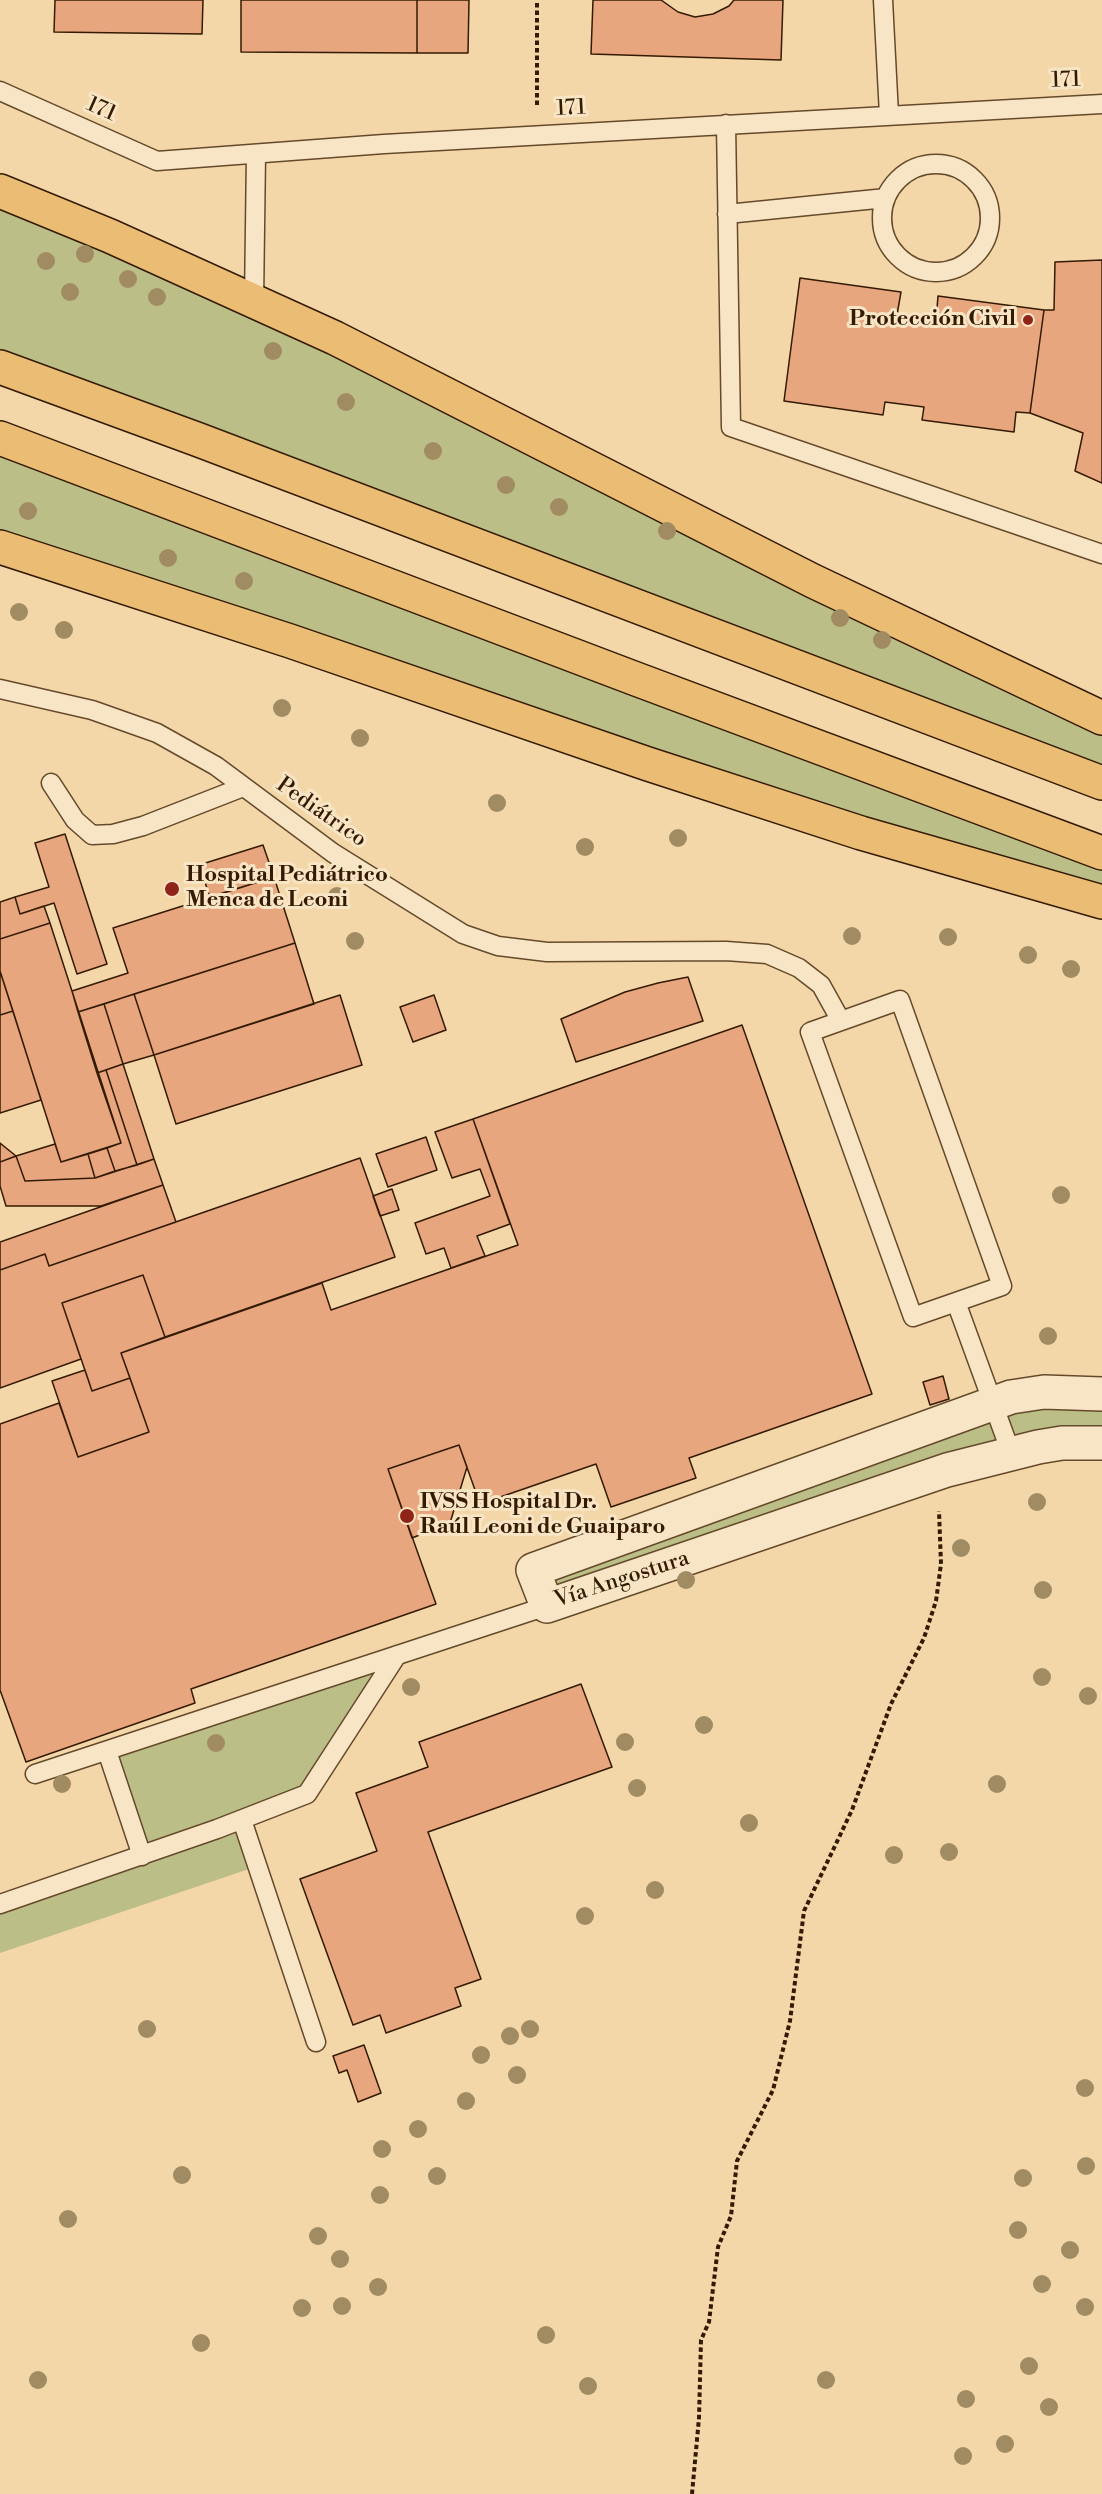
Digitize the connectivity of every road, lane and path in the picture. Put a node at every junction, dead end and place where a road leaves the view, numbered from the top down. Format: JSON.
{"nodes":[{"id":1,"x":537,"y":0,"type":"edge"},
{"id":2,"x":883,"y":0,"type":"edge"},
{"id":3,"x":0,"y":91,"type":"edge"},
{"id":4,"x":1102,"y":104,"type":"edge"},
{"id":5,"x":889,"y":115,"type":"junction"},
{"id":6,"x":726,"y":124,"type":"junction"},
{"id":7,"x":537,"y":135,"type":"junction"},
{"id":8,"x":256,"y":154,"type":"junction"},
{"id":9,"x":0,"y":190,"type":"edge"},
{"id":10,"x":886,"y":198,"type":"junction"},
{"id":11,"x":727,"y":214,"type":"junction"},
{"id":12,"x":254,"y":301,"type":"junction"},
{"id":13,"x":0,"y":367,"type":"edge"},
{"id":14,"x":0,"y":438,"type":"edge"},
{"id":15,"x":0,"y":547,"type":"edge"},
{"id":16,"x":1102,"y":554,"type":"edge"},
{"id":17,"x":0,"y":689,"type":"edge"},
{"id":18,"x":1102,"y":718,"type":"edge"},
{"id":19,"x":51,"y":783,"type":"dead end"},
{"id":20,"x":1102,"y":783,"type":"edge"},
{"id":21,"x":243,"y":786,"type":"junction"},
{"id":22,"x":1102,"y":853,"type":"edge"},
{"id":23,"x":1102,"y":902,"type":"edge"},
{"id":24,"x":841,"y":1021,"type":"junction"},
{"id":25,"x":956,"y":1302,"type":"junction"},
{"id":26,"x":1102,"y":1394,"type":"edge"},
{"id":27,"x":993,"y":1404,"type":"junction"},
{"id":28,"x":1102,"y":1443,"type":"edge"},
{"id":29,"x":1011,"y":1453,"type":"junction"},
{"id":30,"x":933,"y":1475,"type":"junction"},
{"id":31,"x":547,"y":1606,"type":"junction"},
{"id":32,"x":398,"y":1655,"type":"junction"},
{"id":33,"x":107,"y":1751,"type":"junction"},
{"id":34,"x":35,"y":1774,"type":"dead end"},
{"id":35,"x":242,"y":1820,"type":"junction"},
{"id":36,"x":142,"y":1856,"type":"junction"},
{"id":37,"x":0,"y":1904,"type":"edge"},
{"id":38,"x":316,"y":2042,"type":"dead end"},
{"id":39,"x":692,"y":2494,"type":"edge"}],
"edges":[{"from":1,"to":7,"type":"path"},
{"from":2,"to":5,"type":"lane"},
{"from":3,"to":8,"type":"lane","name":"171"},
{"from":4,"to":5,"type":"lane","name":"171"},
{"from":5,"to":6,"type":"lane","name":"171"},
{"from":6,"to":7,"type":"lane","name":"171"},
{"from":6,"to":11,"type":"lane"},
{"from":7,"to":8,"type":"lane","name":"171"},
{"from":8,"to":12,"type":"lane"},
{"from":9,"to":12,"type":"main road"},
{"from":10,"to":10,"type":"lane"},
{"from":10,"to":11,"type":"lane"},
{"from":11,"to":16,"type":"lane"},
{"from":12,"to":18,"type":"main road"},
{"from":13,"to":20,"type":"main road"},
{"from":14,"to":22,"type":"main road"},
{"from":15,"to":23,"type":"main road"},
{"from":17,"to":21,"type":"lane","name":"Pediátrico"},
{"from":19,"to":21,"type":"lane"},
{"from":21,"to":24,"type":"lane","name":"Pediátrico"},
{"from":24,"to":25,"type":"lane"},
{"from":24,"to":25,"type":"lane"},
{"from":25,"to":27,"type":"lane"},
{"from":26,"to":27,"type":"street","name":"Vía Angostura"},
{"from":27,"to":29,"type":"lane"},
{"from":27,"to":31,"type":"street","name":"Vía Angostura"},
{"from":28,"to":29,"type":"street","name":"Vía Angostura"},
{"from":29,"to":30,"type":"street","name":"Vía Angostura"},
{"from":30,"to":31,"type":"street","name":"Vía Angostura"},
{"from":30,"to":39,"type":"path"},
{"from":31,"to":32,"type":"lane"},
{"from":32,"to":33,"type":"lane"},
{"from":32,"to":35,"type":"lane"},
{"from":33,"to":34,"type":"lane"},
{"from":33,"to":36,"type":"lane"},
{"from":35,"to":36,"type":"lane"},
{"from":35,"to":38,"type":"lane"},
{"from":36,"to":37,"type":"lane"}]}
